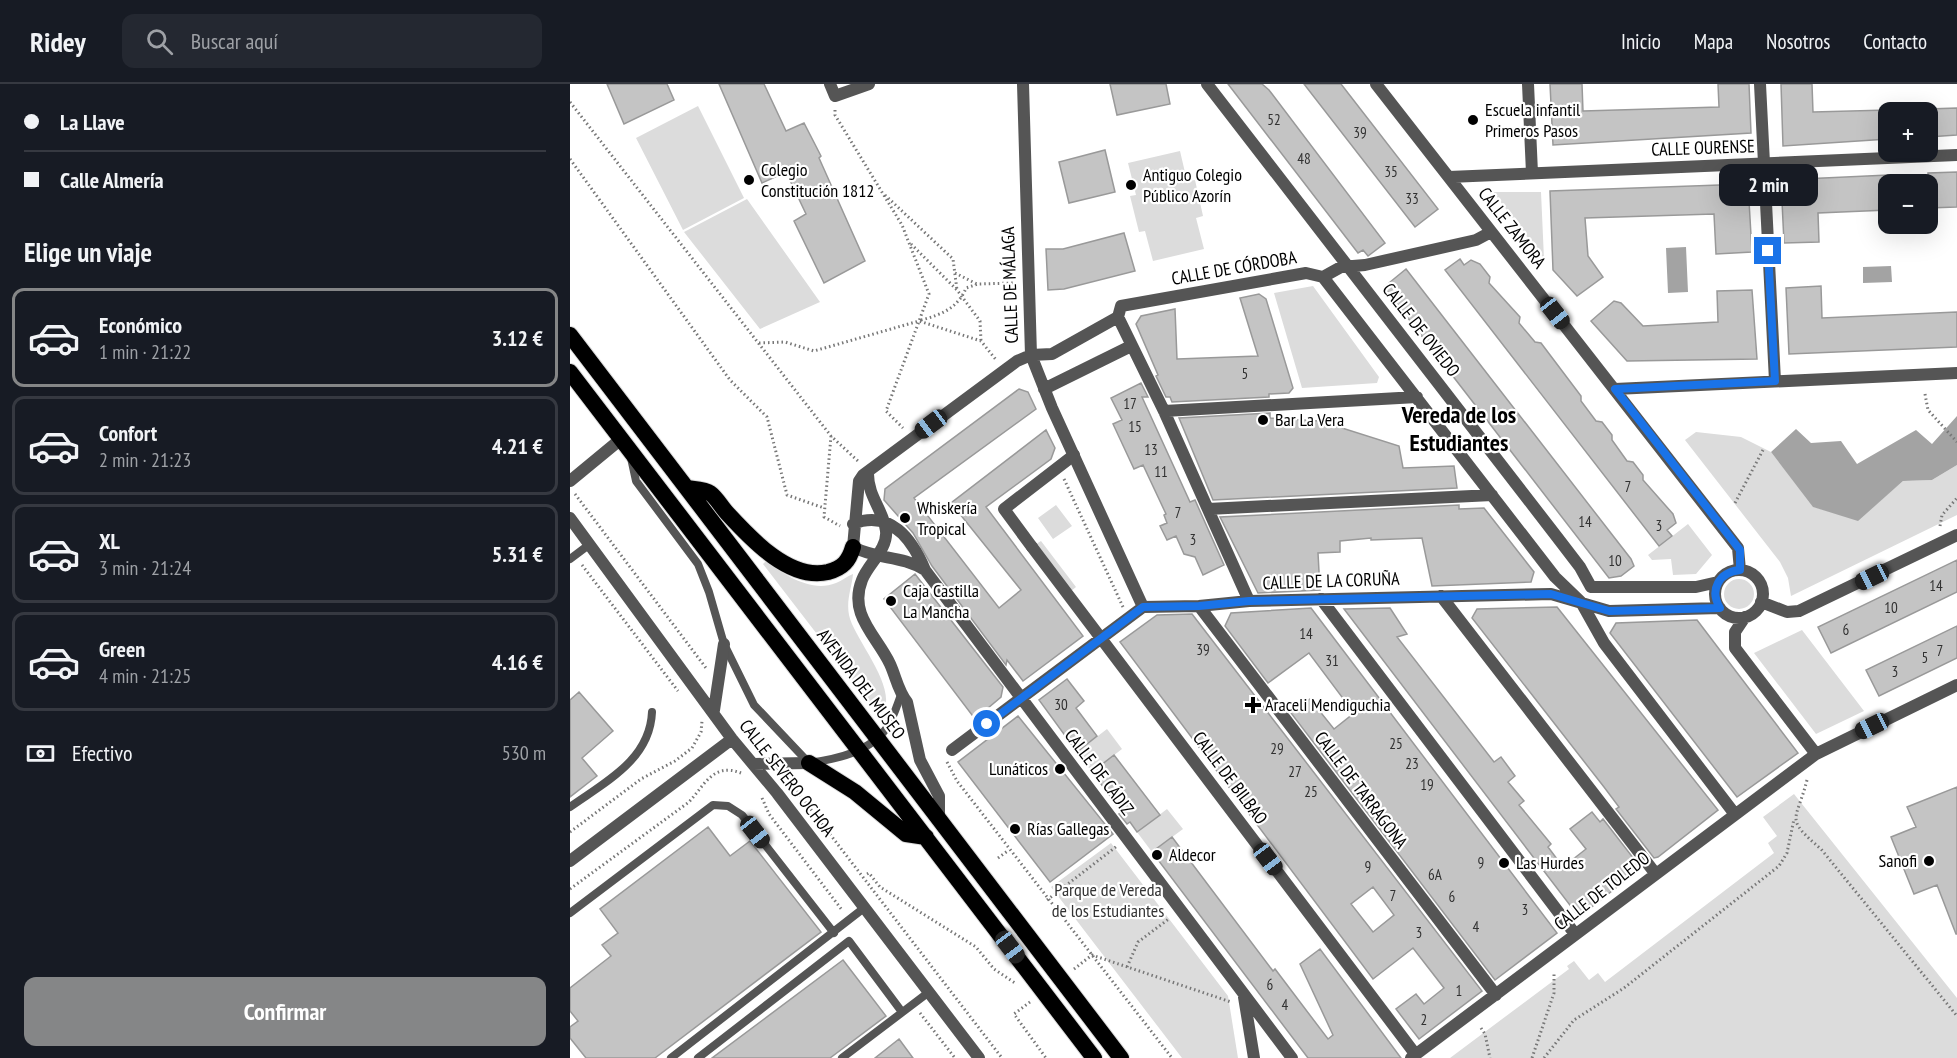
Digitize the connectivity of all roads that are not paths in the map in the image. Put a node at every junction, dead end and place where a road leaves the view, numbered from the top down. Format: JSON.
{"nodes":[{"id":1,"x":869,"y":84,"type":"edge"},
{"id":2,"x":1023,"y":84,"type":"edge"},
{"id":3,"x":1207,"y":84,"type":"edge"},
{"id":4,"x":1376,"y":84,"type":"edge"},
{"id":5,"x":1528,"y":84,"type":"edge"},
{"id":6,"x":1760,"y":84,"type":"edge"},
{"id":7,"x":832,"y":90,"type":"edge"},
{"id":8,"x":1957,"y":154,"type":"edge"},
{"id":9,"x":1763,"y":164,"type":"junction"},
{"id":10,"x":1532,"y":173,"type":"junction"},
{"id":11,"x":1449,"y":177,"type":"junction"},
{"id":12,"x":1491,"y":232,"type":"junction"},
{"id":13,"x":1349,"y":266,"type":"junction"},
{"id":14,"x":1323,"y":277,"type":"junction"},
{"id":15,"x":1118,"y":317,"type":"junction"},
{"id":16,"x":570,"y":334,"type":"edge"},
{"id":17,"x":1131,"y":346,"type":"junction"},
{"id":18,"x":1030,"y":355,"type":"junction"},
{"id":19,"x":570,"y":372,"type":"edge"},
{"id":20,"x":1957,"y":373,"type":"edge"},
{"id":21,"x":1775,"y":381,"type":"junction"},
{"id":22,"x":1044,"y":389,"type":"junction"},
{"id":23,"x":1615,"y":389,"type":"junction"},
{"id":24,"x":1417,"y":398,"type":"junction"},
{"id":25,"x":1164,"y":411,"type":"junction"},
{"id":26,"x":625,"y":444,"type":"junction"},
{"id":27,"x":1074,"y":455,"type":"junction"},
{"id":28,"x":869,"y":472,"type":"junction"},
{"id":29,"x":570,"y":481,"type":"edge"},
{"id":30,"x":687,"y":488,"type":"junction"},
{"id":31,"x":1492,"y":495,"type":"junction"},
{"id":32,"x":1208,"y":509,"type":"junction"},
{"id":33,"x":570,"y":518,"type":"edge"},
{"id":34,"x":882,"y":520,"type":"junction"},
{"id":35,"x":853,"y":535,"type":"junction"},
{"id":36,"x":1957,"y":535,"type":"edge"},
{"id":37,"x":590,"y":544,"type":"junction"},
{"id":38,"x":877,"y":556,"type":"junction"},
{"id":39,"x":572,"y":557,"type":"edge"},
{"id":40,"x":925,"y":570,"type":"junction"},
{"id":41,"x":1740,"y":570,"type":"junction"},
{"id":42,"x":1718,"y":582,"type":"junction"},
{"id":43,"x":1592,"y":587,"type":"junction"},
{"id":44,"x":1441,"y":596,"type":"junction"},
{"id":45,"x":1321,"y":599,"type":"junction"},
{"id":46,"x":1249,"y":601,"type":"junction"},
{"id":47,"x":1581,"y":602,"type":"junction"},
{"id":48,"x":1761,"y":602,"type":"junction"},
{"id":49,"x":1199,"y":606,"type":"junction"},
{"id":50,"x":1143,"y":607,"type":"junction"},
{"id":51,"x":1720,"y":608,"type":"junction"},
{"id":52,"x":1745,"y":617,"type":"junction"},
{"id":53,"x":1101,"y":638,"type":"junction"},
{"id":54,"x":724,"y":644,"type":"junction"},
{"id":55,"x":1957,"y":685,"type":"edge"},
{"id":56,"x":901,"y":695,"type":"junction"},
{"id":57,"x":1022,"y":698,"type":"junction"},
{"id":58,"x":714,"y":710,"type":"junction"},
{"id":59,"x":652,"y":712,"type":"dead end"},
{"id":60,"x":877,"y":737,"type":"junction"},
{"id":61,"x":732,"y":739,"type":"junction"},
{"id":62,"x":858,"y":750,"type":"junction"},
{"id":63,"x":952,"y":750,"type":"dead end"},
{"id":64,"x":1816,"y":754,"type":"junction"},
{"id":65,"x":809,"y":763,"type":"junction"},
{"id":66,"x":754,"y":764,"type":"junction"},
{"id":67,"x":570,"y":807,"type":"edge"},
{"id":68,"x":1734,"y":813,"type":"junction"},
{"id":69,"x":939,"y":819,"type":"junction"},
{"id":70,"x":926,"y":837,"type":"junction"},
{"id":71,"x":570,"y":861,"type":"edge"},
{"id":72,"x":1655,"y":873,"type":"junction"},
{"id":73,"x":864,"y":908,"type":"junction"},
{"id":74,"x":570,"y":913,"type":"edge"},
{"id":75,"x":834,"y":933,"type":"junction"},
{"id":76,"x":1575,"y":934,"type":"junction"},
{"id":77,"x":928,"y":992,"type":"junction"},
{"id":78,"x":1496,"y":995,"type":"junction"},
{"id":79,"x":1240,"y":999,"type":"junction"},
{"id":80,"x":902,"y":1012,"type":"junction"},
{"id":81,"x":1413,"y":1056,"type":"edge"},
{"id":82,"x":671,"y":1058,"type":"edge"},
{"id":83,"x":698,"y":1058,"type":"edge"},
{"id":84,"x":842,"y":1058,"type":"edge"},
{"id":85,"x":979,"y":1058,"type":"edge"},
{"id":86,"x":1094,"y":1058,"type":"edge"},
{"id":87,"x":1120,"y":1058,"type":"edge"},
{"id":88,"x":1254,"y":1058,"type":"edge"},
{"id":89,"x":1292,"y":1058,"type":"edge"}],
"edges":[{"from":1,"to":7,"type":"street"},
{"from":2,"to":18,"type":"street","name":"CALLE DE MÁLAGA"},
{"from":3,"to":13,"type":"street","name":"CALLE DE OVIEDO"},
{"from":4,"to":11,"type":"street","name":"CALLE ZAMORA"},
{"from":5,"to":10,"type":"street"},
{"from":6,"to":9,"type":"street"},
{"from":8,"to":9,"type":"street","name":"CALLE OURENSE"},
{"from":9,"to":10,"type":"street","name":"CALLE OURENSE"},
{"from":9,"to":21,"type":"street"},
{"from":10,"to":11,"type":"street","name":"CALLE OURENSE"},
{"from":11,"to":12,"type":"street","name":"CALLE ZAMORA"},
{"from":12,"to":13,"type":"street","name":"CALLE DE CÓRDOBA"},
{"from":12,"to":23,"type":"street","name":"CALLE ZAMORA"},
{"from":13,"to":14,"type":"street","name":"CALLE DE CÓRDOBA"},
{"from":13,"to":43,"type":"street","name":"CALLE DE OVIEDO"},
{"from":14,"to":15,"type":"street","name":"CALLE DE CÓRDOBA"},
{"from":14,"to":24,"type":"street"},
{"from":15,"to":17,"type":"street"},
{"from":15,"to":18,"type":"street","name":"CALLE DE CÓRDOBA"},
{"from":16,"to":30,"type":"highway","name":"AVENIDA DEL MUSEO"},
{"from":17,"to":22,"type":"street"},
{"from":17,"to":25,"type":"street"},
{"from":18,"to":22,"type":"street"},
{"from":18,"to":28,"type":"street","name":"CALLE DE MÁLAGA"},
{"from":19,"to":26,"type":"highway"},
{"from":20,"to":21,"type":"street"},
{"from":21,"to":23,"type":"street"},
{"from":22,"to":27,"type":"street"},
{"from":23,"to":41,"type":"street","name":"CALLE ZAMORA"},
{"from":24,"to":25,"type":"street"},
{"from":24,"to":31,"type":"street"},
{"from":25,"to":32,"type":"street"},
{"from":26,"to":29,"type":"street"},
{"from":26,"to":54,"type":"lane"},
{"from":26,"to":62,"type":"highway"},
{"from":27,"to":50,"type":"street"},
{"from":27,"to":53,"type":"street","name":"CALLE DE BILBAO"},
{"from":28,"to":34,"type":"street"},
{"from":28,"to":35,"type":"street","name":"CALLE DE MÁLAGA"},
{"from":30,"to":35,"type":"highway"},
{"from":30,"to":60,"type":"highway","name":"AVENIDA DEL MUSEO"},
{"from":31,"to":32,"type":"street"},
{"from":31,"to":47,"type":"street"},
{"from":32,"to":46,"type":"street"},
{"from":33,"to":37,"type":"street","name":"CALLE SEVERO OCHOA"},
{"from":34,"to":35,"type":"street"},
{"from":34,"to":38,"type":"street"},
{"from":34,"to":40,"type":"street","name":"CALLE DE CÁDIZ"},
{"from":35,"to":38,"type":"street","name":"CALLE DE CÁDIZ"},
{"from":36,"to":48,"type":"street"},
{"from":37,"to":39,"type":"lane"},
{"from":37,"to":58,"type":"street","name":"CALLE SEVERO OCHOA"},
{"from":38,"to":40,"type":"street","name":"CALLE DE CÁDIZ"},
{"from":38,"to":56,"type":"street"},
{"from":40,"to":57,"type":"street","name":"CALLE DE CÁDIZ"},
{"from":41,"to":42,"type":"street"},
{"from":41,"to":48,"type":"street"},
{"from":42,"to":43,"type":"street"},
{"from":42,"to":51,"type":"street"},
{"from":43,"to":47,"type":"street"},
{"from":44,"to":45,"type":"street","name":"CALLE DE LA CORUÑA"},
{"from":44,"to":47,"type":"street","name":"CALLE DE LA CORUÑA"},
{"from":44,"to":72,"type":"street"},
{"from":45,"to":46,"type":"street","name":"CALLE DE LA CORUÑA"},
{"from":45,"to":76,"type":"street"},
{"from":46,"to":49,"type":"street","name":"CALLE DE LA CORUÑA"},
{"from":47,"to":51,"type":"street","name":"CALLE DE LA CORUÑA"},
{"from":47,"to":68,"type":"street"},
{"from":48,"to":52,"type":"street"},
{"from":49,"to":50,"type":"street","name":"CALLE DE LA CORUÑA"},
{"from":49,"to":78,"type":"street","name":"CALLE DE TARRAGONA"},
{"from":50,"to":53,"type":"street"},
{"from":51,"to":52,"type":"street"},
{"from":52,"to":64,"type":"street"},
{"from":53,"to":57,"type":"street"},
{"from":53,"to":81,"type":"street","name":"CALLE DE BILBAO"},
{"from":54,"to":58,"type":"street"},
{"from":54,"to":65,"type":"lane"},
{"from":55,"to":64,"type":"street","name":"CALLE DE TOLEDO"},
{"from":56,"to":60,"type":"lane"},
{"from":56,"to":69,"type":"street"},
{"from":57,"to":63,"type":"street"},
{"from":57,"to":79,"type":"street","name":"CALLE DE CÁDIZ"},
{"from":58,"to":61,"type":"street","name":"CALLE SEVERO OCHOA"},
{"from":59,"to":67,"type":"lane"},
{"from":60,"to":62,"type":"lane"},
{"from":60,"to":69,"type":"highway","name":"AVENIDA DEL MUSEO"},
{"from":61,"to":66,"type":"street","name":"CALLE SEVERO OCHOA"},
{"from":61,"to":71,"type":"street"},
{"from":62,"to":65,"type":"lane"},
{"from":62,"to":70,"type":"highway"},
{"from":64,"to":68,"type":"street","name":"CALLE DE TOLEDO"},
{"from":65,"to":66,"type":"street"},
{"from":65,"to":70,"type":"highway"},
{"from":66,"to":73,"type":"street","name":"CALLE SEVERO OCHOA"},
{"from":68,"to":72,"type":"street","name":"CALLE DE TOLEDO"},
{"from":69,"to":87,"type":"highway","name":"AVENIDA DEL MUSEO"},
{"from":70,"to":86,"type":"highway"},
{"from":72,"to":76,"type":"street","name":"CALLE DE TOLEDO"},
{"from":73,"to":75,"type":"lane"},
{"from":73,"to":77,"type":"street","name":"CALLE SEVERO OCHOA"},
{"from":74,"to":75,"type":"lane"},
{"from":75,"to":82,"type":"lane"},
{"from":76,"to":78,"type":"street","name":"CALLE DE TOLEDO"},
{"from":77,"to":80,"type":"lane"},
{"from":77,"to":85,"type":"street","name":"CALLE SEVERO OCHOA"},
{"from":78,"to":81,"type":"street","name":"CALLE DE TOLEDO"},
{"from":79,"to":88,"type":"street","name":"CALLE DE CÁDIZ"},
{"from":79,"to":89,"type":"street","name":"CALLE DE CÁDIZ"},
{"from":80,"to":83,"type":"lane"},
{"from":80,"to":84,"type":"lane"}]}
